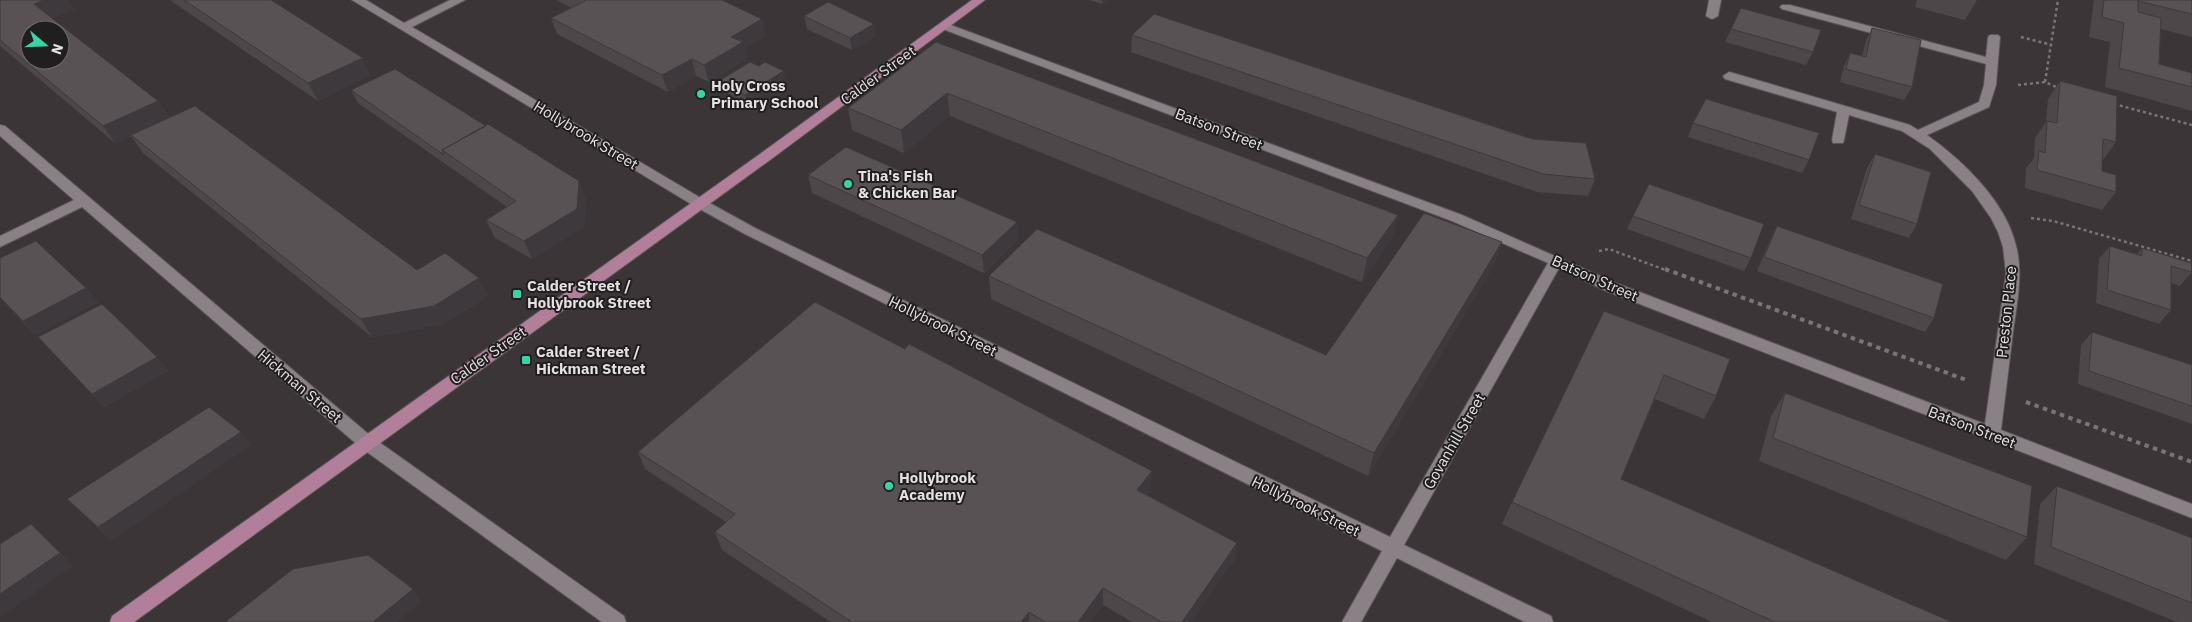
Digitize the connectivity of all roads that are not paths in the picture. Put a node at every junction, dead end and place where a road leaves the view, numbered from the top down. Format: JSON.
{"nodes":[{"id":1,"x":358,"y":0,"type":"edge"},
{"id":2,"x":459,"y":0,"type":"edge"},
{"id":3,"x":979,"y":0,"type":"edge"},
{"id":4,"x":1715,"y":0,"type":"edge"},
{"id":5,"x":1786,"y":7,"type":"dead end"},
{"id":6,"x":1712,"y":16,"type":"dead end"},
{"id":7,"x":944,"y":26,"type":"junction"},
{"id":8,"x":404,"y":27,"type":"junction"},
{"id":9,"x":1994,"y":37,"type":"dead end"},
{"id":10,"x":1992,"y":62,"type":"junction"},
{"id":11,"x":1729,"y":76,"type":"dead end"},
{"id":12,"x":1844,"y":110,"type":"junction"},
{"id":13,"x":0,"y":129,"type":"edge"},
{"id":14,"x":1919,"y":134,"type":"junction"},
{"id":15,"x":1838,"y":140,"type":"dead end"},
{"id":16,"x":83,"y":201,"type":"junction"},
{"id":17,"x":701,"y":204,"type":"junction"},
{"id":18,"x":0,"y":242,"type":"edge"},
{"id":19,"x":1556,"y":261,"type":"junction"},
{"id":20,"x":1992,"y":434,"type":"junction"},
{"id":21,"x":366,"y":442,"type":"junction"},
{"id":22,"x":2192,"y":511,"type":"edge"},
{"id":23,"x":1392,"y":548,"type":"junction"},
{"id":24,"x":119,"y":622,"type":"edge"},
{"id":25,"x":618,"y":622,"type":"edge"},
{"id":26,"x":1351,"y":622,"type":"edge"},
{"id":27,"x":1544,"y":622,"type":"edge"}],
"edges":[{"from":1,"to":8,"type":"street","name":"Hollybrook Street"},
{"from":2,"to":8,"type":"street"},
{"from":3,"to":7,"type":"main road","name":"Calder Street"},
{"from":4,"to":6,"type":"street"},
{"from":5,"to":10,"type":"street"},
{"from":7,"to":17,"type":"main road","name":"Calder Street"},
{"from":7,"to":19,"type":"street","name":"Batson Street"},
{"from":8,"to":17,"type":"street","name":"Hollybrook Street"},
{"from":9,"to":10,"type":"street"},
{"from":10,"to":14,"type":"street"},
{"from":11,"to":12,"type":"street","name":"Preston Place"},
{"from":12,"to":14,"type":"street","name":"Preston Place"},
{"from":12,"to":15,"type":"street"},
{"from":13,"to":16,"type":"street","name":"Hickman Street"},
{"from":14,"to":20,"type":"street","name":"Preston Place"},
{"from":16,"to":18,"type":"street"},
{"from":16,"to":21,"type":"street","name":"Hickman Street"},
{"from":17,"to":21,"type":"main road","name":"Calder Street"},
{"from":17,"to":23,"type":"street","name":"Hollybrook Street"},
{"from":19,"to":20,"type":"street","name":"Batson Street"},
{"from":19,"to":23,"type":"street","name":"Govanhill Street"},
{"from":20,"to":22,"type":"street","name":"Batson Street"},
{"from":21,"to":24,"type":"main road","name":"Calder Street"},
{"from":21,"to":25,"type":"street","name":"Hickman Street"},
{"from":23,"to":26,"type":"street","name":"Govanhill Street"},
{"from":23,"to":27,"type":"street","name":"Hollybrook Street"}]}
